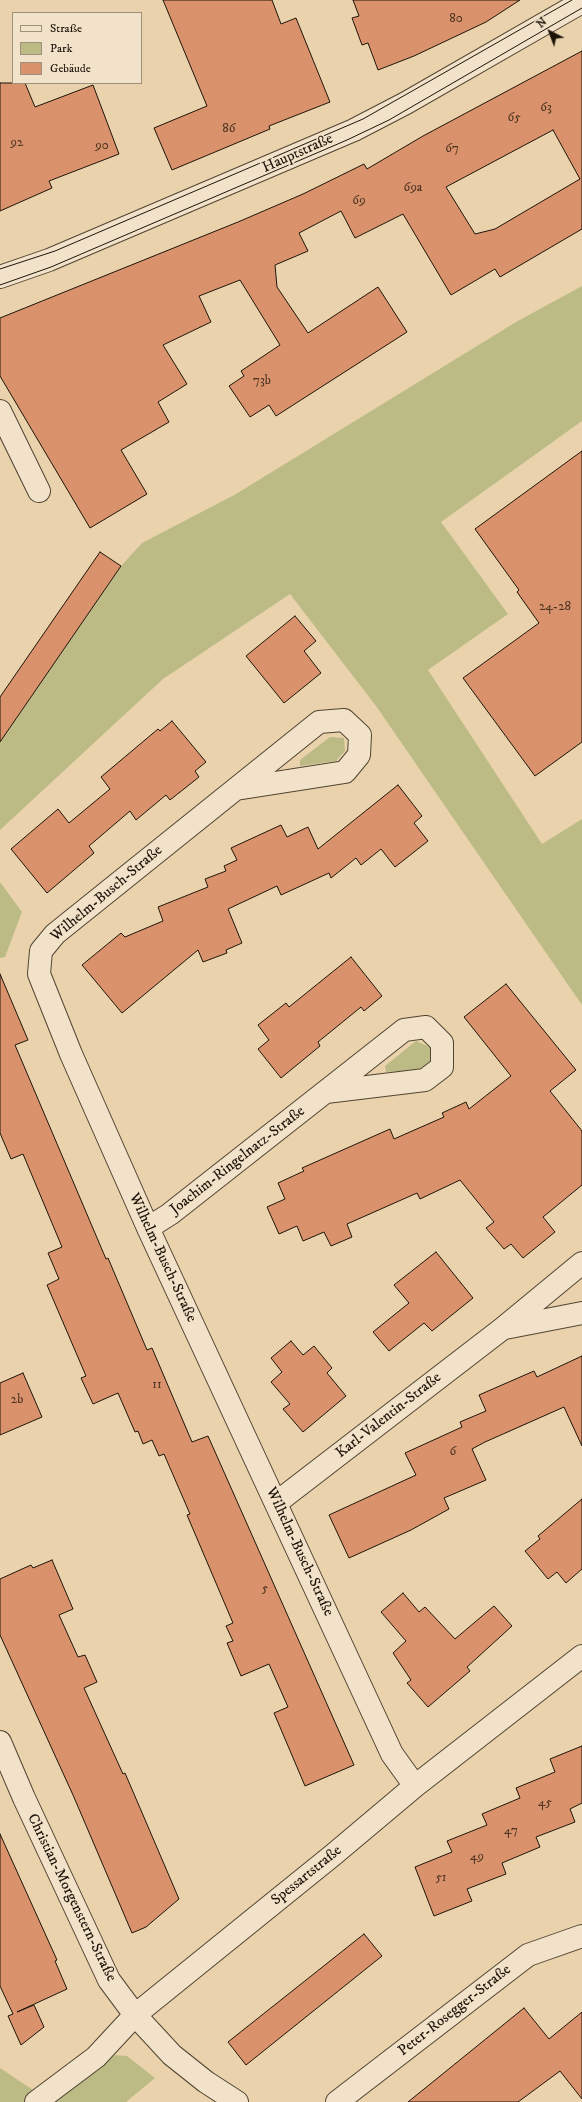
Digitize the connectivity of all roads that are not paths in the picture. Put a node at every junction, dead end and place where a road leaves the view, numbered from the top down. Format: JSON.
{"nodes":[{"id":1,"x":582,"y":2,"type":"edge"},
{"id":2,"x":0,"y":277,"type":"edge"},
{"id":3,"x":0,"y":411,"type":"edge"},
{"id":4,"x":39,"y":491,"type":"dead end"},
{"id":5,"x":236,"y":789,"type":"junction"},
{"id":6,"x":326,"y":1092,"type":"junction"},
{"id":7,"x":148,"y":1228,"type":"junction"},
{"id":8,"x":582,"y":1263,"type":"edge"},
{"id":9,"x":582,"y":1313,"type":"edge"},
{"id":10,"x":502,"y":1328,"type":"junction"},
{"id":11,"x":276,"y":1503,"type":"junction"},
{"id":12,"x":582,"y":1656,"type":"edge"},
{"id":13,"x":0,"y":1742,"type":"edge"},
{"id":14,"x":0,"y":1781,"type":"edge"},
{"id":15,"x":415,"y":1786,"type":"junction"},
{"id":16,"x":24,"y":1798,"type":"junction"},
{"id":17,"x":582,"y":1936,"type":"edge"},
{"id":18,"x":135,"y":2014,"type":"junction"},
{"id":19,"x":36,"y":2102,"type":"edge"},
{"id":20,"x":237,"y":2102,"type":"edge"},
{"id":21,"x":337,"y":2102,"type":"edge"}],
"edges":[{"from":1,"to":2,"type":"street","name":"Hauptstraße"},
{"from":3,"to":4,"type":"street"},
{"from":5,"to":5,"type":"street","name":"Wilhelm-Busch-Straße"},
{"from":5,"to":7,"type":"street","name":"Wilhelm-Busch-Straße"},
{"from":6,"to":6,"type":"street","name":"Joachim-Ringelnatz-Straße"},
{"from":6,"to":7,"type":"street","name":"Joachim-Ringelnatz-Straße"},
{"from":7,"to":11,"type":"street","name":"Wilhelm-Busch-Straße"},
{"from":8,"to":10,"type":"street","name":"Karl-Valentin-Straße"},
{"from":9,"to":10,"type":"street","name":"Karl-Valentin-Straße"},
{"from":10,"to":11,"type":"street","name":"Karl-Valentin-Straße"},
{"from":11,"to":15,"type":"street","name":"Wilhelm-Busch-Straße"},
{"from":12,"to":15,"type":"street","name":"Spessartstraße"},
{"from":13,"to":16,"type":"street","name":"Christian-Morgenstern-Straße"},
{"from":14,"to":16,"type":"street","name":"Christian-Morgenstern-Straße"},
{"from":15,"to":18,"type":"street","name":"Spessartstraße"},
{"from":16,"to":18,"type":"street","name":"Christian-Morgenstern-Straße"},
{"from":17,"to":21,"type":"street","name":"Peter-Rosegger-Straße"},
{"from":18,"to":19,"type":"street","name":"Spessartstraße"},
{"from":18,"to":20,"type":"street"}]}
